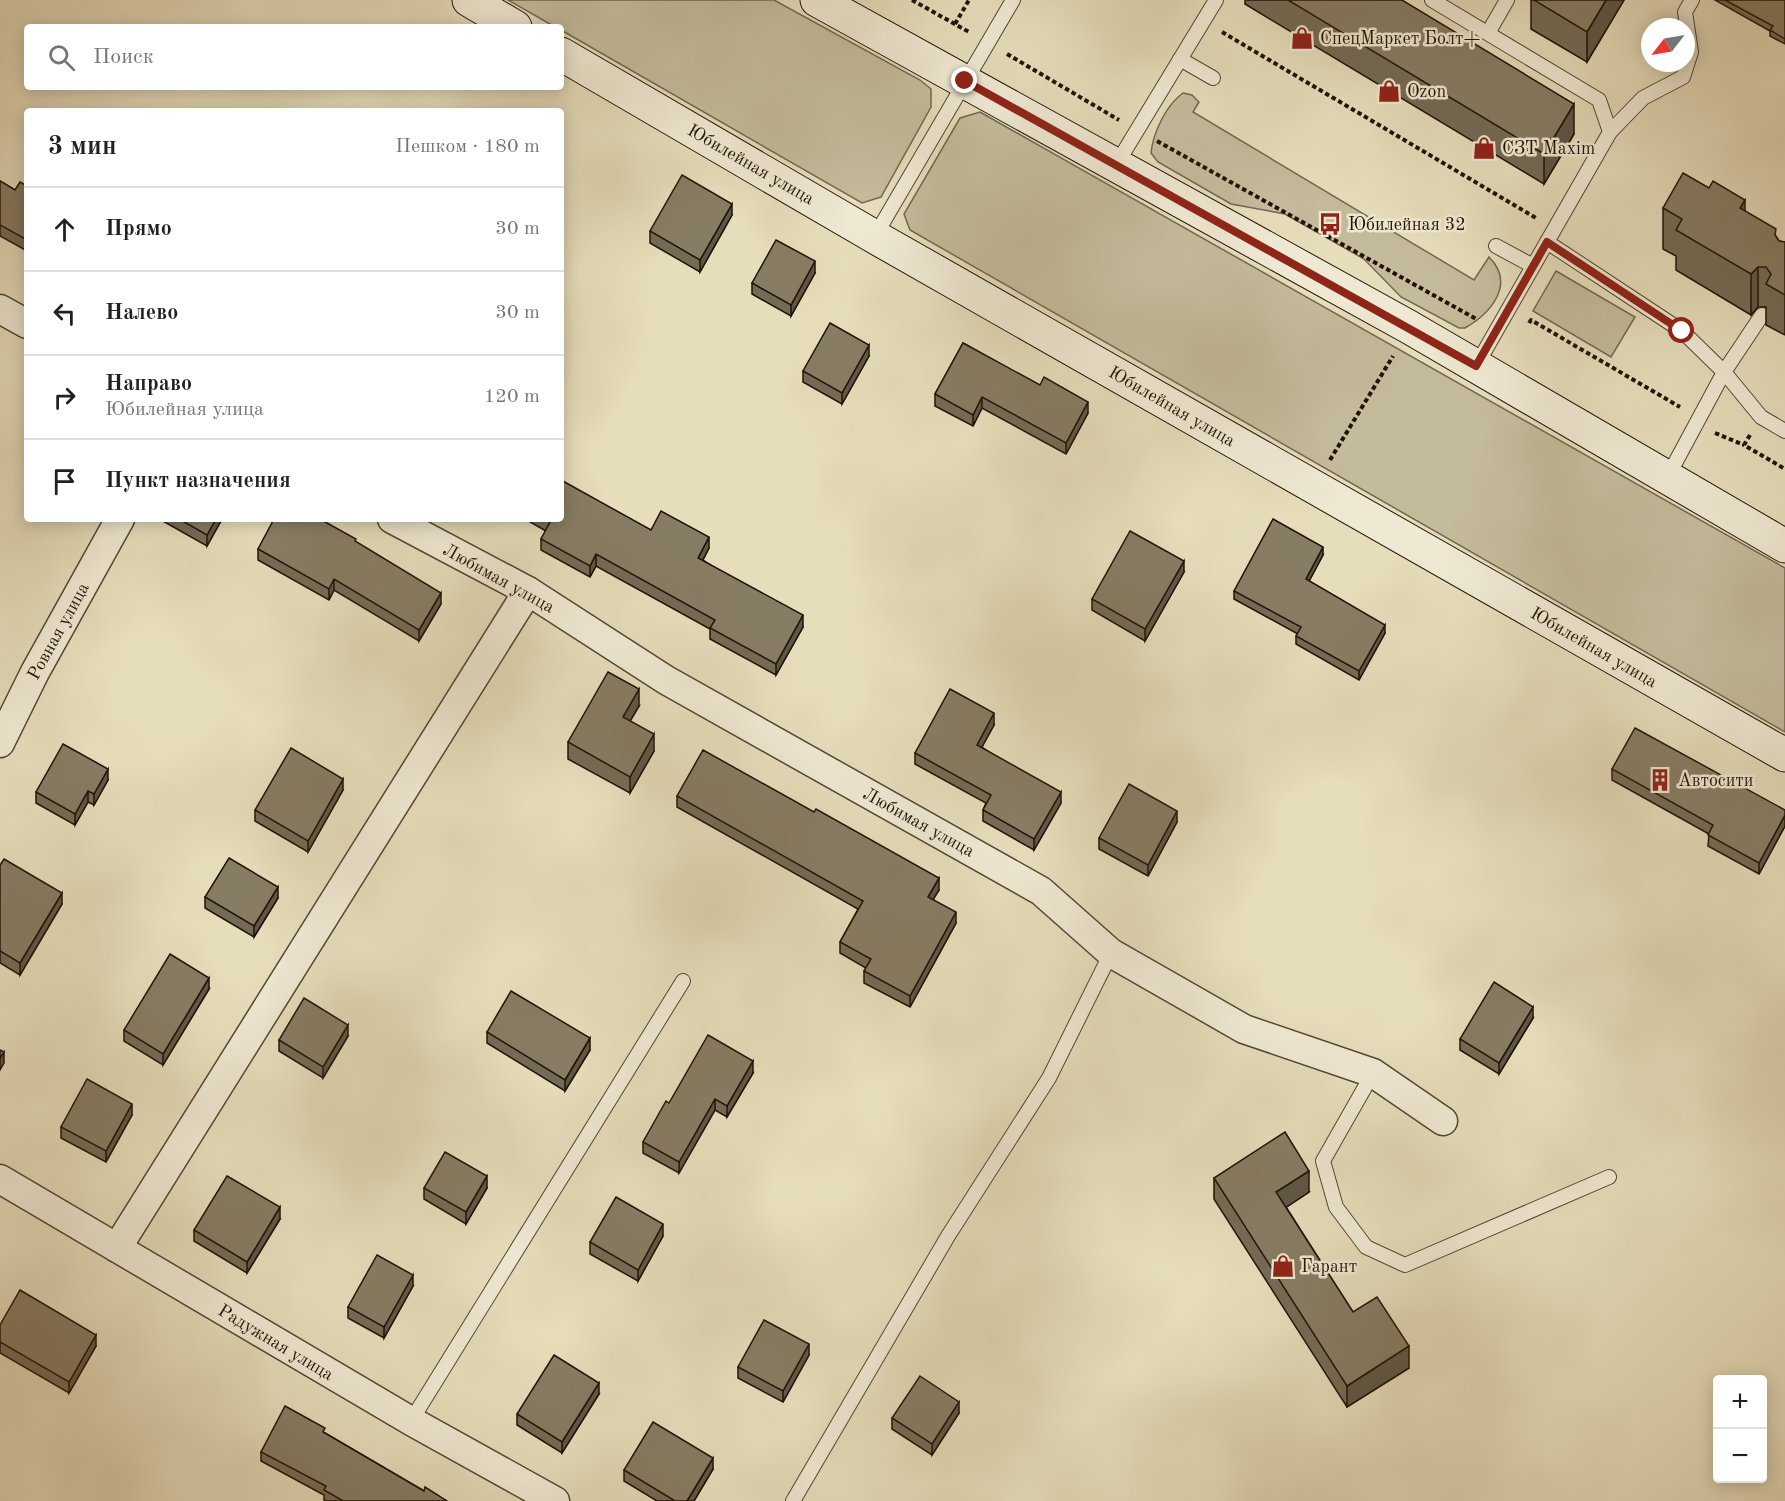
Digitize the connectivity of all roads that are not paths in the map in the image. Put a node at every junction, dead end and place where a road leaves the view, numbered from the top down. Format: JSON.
{"nodes":[{"id":1,"x":469,"y":0,"type":"edge"},
{"id":2,"x":817,"y":0,"type":"edge"},
{"id":3,"x":1013,"y":0,"type":"edge"},
{"id":4,"x":1216,"y":0,"type":"edge"},
{"id":5,"x":1432,"y":0,"type":"edge"},
{"id":6,"x":1507,"y":0,"type":"edge"},
{"id":7,"x":1692,"y":0,"type":"edge"},
{"id":8,"x":510,"y":24,"type":"edge"},
{"id":9,"x":1488,"y":33,"type":"junction"},
{"id":10,"x":564,"y":56,"type":"edge"},
{"id":11,"x":1180,"y":59,"type":"junction"},
{"id":12,"x":1214,"y":78,"type":"dead end"},
{"id":13,"x":965,"y":81,"type":"junction"},
{"id":14,"x":1610,"y":132,"type":"junction"},
{"id":15,"x":1116,"y":167,"type":"junction"},
{"id":16,"x":875,"y":237,"type":"junction"},
{"id":17,"x":1547,"y":242,"type":"junction"},
{"id":18,"x":1496,"y":246,"type":"dead end"},
{"id":19,"x":1533,"y":266,"type":"junction"},
{"id":20,"x":0,"y":309,"type":"edge"},
{"id":21,"x":1762,"y":315,"type":"edge"},
{"id":22,"x":24,"y":322,"type":"edge"},
{"id":23,"x":1476,"y":366,"type":"junction"},
{"id":24,"x":1724,"y":372,"type":"junction"},
{"id":25,"x":1785,"y":431,"type":"edge"},
{"id":26,"x":1667,"y":478,"type":"junction"},
{"id":27,"x":118,"y":522,"type":"edge"},
{"id":28,"x":398,"y":522,"type":"edge"},
{"id":29,"x":1785,"y":546,"type":"edge"},
{"id":30,"x":528,"y":591,"type":"junction"},
{"id":31,"x":0,"y":744,"type":"edge"},
{"id":32,"x":1785,"y":755,"type":"edge"},
{"id":33,"x":1111,"y":953,"type":"junction"},
{"id":34,"x":683,"y":981,"type":"dead end"},
{"id":35,"x":1373,"y":1073,"type":"junction"},
{"id":36,"x":1443,"y":1121,"type":"dead end"},
{"id":37,"x":1610,"y":1177,"type":"dead end"},
{"id":38,"x":0,"y":1179,"type":"edge"},
{"id":39,"x":117,"y":1248,"type":"junction"},
{"id":40,"x":411,"y":1421,"type":"junction"},
{"id":41,"x":555,"y":1501,"type":"edge"},
{"id":42,"x":793,"y":1501,"type":"edge"}],
"edges":[{"from":1,"to":8,"type":"main road"},
{"from":2,"to":13,"type":"main road"},
{"from":3,"to":13,"type":"lane"},
{"from":4,"to":11,"type":"lane"},
{"from":5,"to":9,"type":"lane"},
{"from":6,"to":9,"type":"lane"},
{"from":7,"to":14,"type":"lane"},
{"from":9,"to":14,"type":"lane"},
{"from":10,"to":16,"type":"main road","name":"Юбилейная улица"},
{"from":11,"to":12,"type":"lane"},
{"from":11,"to":15,"type":"lane"},
{"from":13,"to":15,"type":"main road"},
{"from":13,"to":16,"type":"lane"},
{"from":14,"to":17,"type":"lane"},
{"from":15,"to":23,"type":"main road"},
{"from":16,"to":32,"type":"main road","name":"Юбилейная улица"},
{"from":17,"to":19,"type":"lane"},
{"from":17,"to":24,"type":"lane"},
{"from":18,"to":19,"type":"lane"},
{"from":19,"to":23,"type":"lane"},
{"from":20,"to":22,"type":"street"},
{"from":21,"to":24,"type":"lane"},
{"from":23,"to":26,"type":"main road"},
{"from":24,"to":25,"type":"lane"},
{"from":24,"to":26,"type":"lane"},
{"from":26,"to":29,"type":"main road"},
{"from":27,"to":31,"type":"street","name":"Ровная улица"},
{"from":28,"to":30,"type":"street","name":"Любимая улица"},
{"from":30,"to":33,"type":"street","name":"Любимая улица"},
{"from":30,"to":39,"type":"street"},
{"from":33,"to":35,"type":"street","name":"Любимая улица"},
{"from":33,"to":42,"type":"lane"},
{"from":34,"to":40,"type":"lane"},
{"from":35,"to":36,"type":"street","name":"Любимая улица"},
{"from":35,"to":37,"type":"lane"},
{"from":38,"to":39,"type":"street","name":"Радужная улица"},
{"from":39,"to":40,"type":"street","name":"Радужная улица"},
{"from":40,"to":41,"type":"street","name":"Радужная улица"}]}
